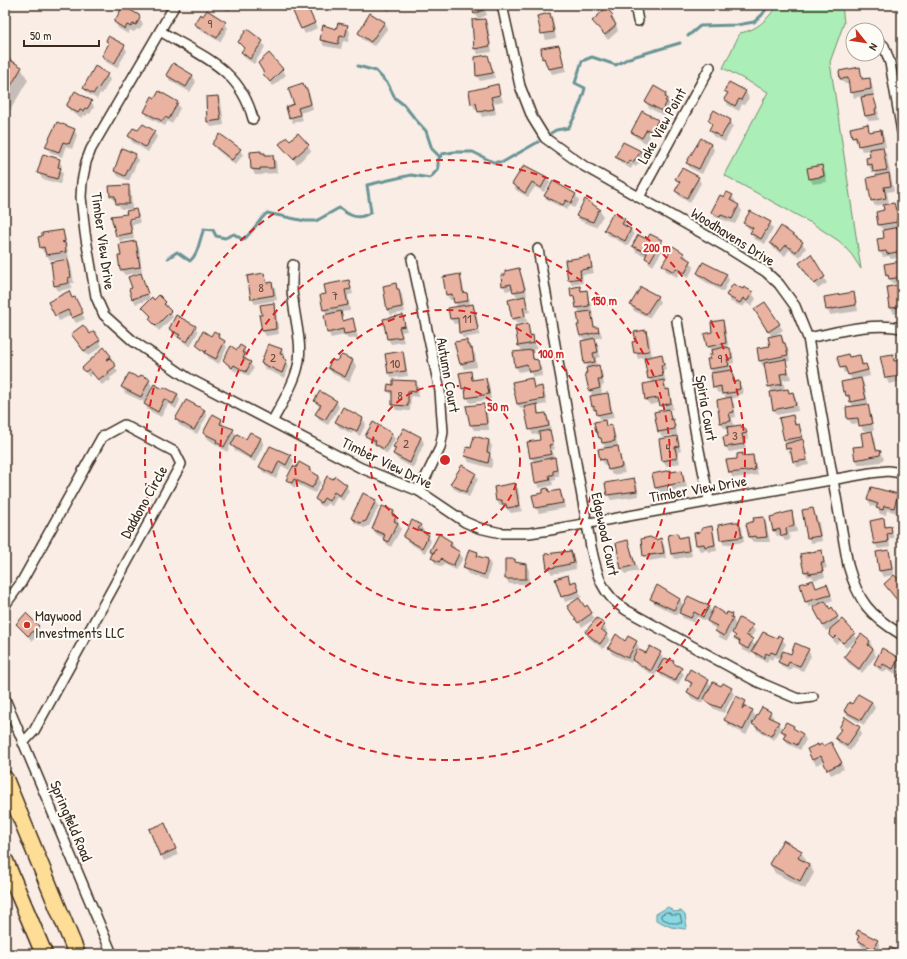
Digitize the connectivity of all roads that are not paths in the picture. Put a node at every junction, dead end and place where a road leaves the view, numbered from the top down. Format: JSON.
{"nodes":[{"id":1,"x":175,"y":5,"type":"edge"},
{"id":2,"x":502,"y":5,"type":"edge"},
{"id":3,"x":635,"y":5,"type":"edge"},
{"id":4,"x":638,"y":21,"type":"dead end"},
{"id":5,"x":160,"y":31,"type":"junction"},
{"id":6,"x":885,"y":49,"type":"edge"},
{"id":7,"x":710,"y":67,"type":"dead end"},
{"id":8,"x":253,"y":119,"type":"dead end"},
{"id":9,"x":902,"y":132,"type":"edge"},
{"id":10,"x":639,"y":198,"type":"junction"},
{"id":11,"x":538,"y":248,"type":"dead end"},
{"id":12,"x":412,"y":259,"type":"dead end"},
{"id":13,"x":293,"y":265,"type":"dead end"},
{"id":14,"x":677,"y":321,"type":"dead end"},
{"id":15,"x":902,"y":328,"type":"edge"},
{"id":16,"x":808,"y":338,"type":"junction"},
{"id":17,"x":272,"y":420,"type":"junction"},
{"id":18,"x":902,"y":473,"type":"edge"},
{"id":19,"x":834,"y":479,"type":"junction"},
{"id":20,"x":418,"y":491,"type":"junction"},
{"id":21,"x":709,"y":500,"type":"junction"},
{"id":22,"x":587,"y":523,"type":"junction"},
{"id":23,"x":5,"y":605,"type":"edge"},
{"id":24,"x":902,"y":635,"type":"edge"},
{"id":25,"x":813,"y":697,"type":"dead end"},
{"id":26,"x":5,"y":699,"type":"edge"},
{"id":27,"x":24,"y":743,"type":"junction"},
{"id":28,"x":5,"y":779,"type":"edge"},
{"id":29,"x":5,"y":861,"type":"edge"},
{"id":30,"x":44,"y":954,"type":"edge"},
{"id":31,"x":77,"y":954,"type":"edge"},
{"id":32,"x":112,"y":954,"type":"edge"}],
"edges":[{"from":1,"to":5,"type":"street","name":"Timber View Drive"},
{"from":2,"to":10,"type":"street","name":"Woodhavens Drive"},
{"from":3,"to":4,"type":"street"},
{"from":5,"to":8,"type":"street"},
{"from":5,"to":17,"type":"street","name":"Timber View Drive"},
{"from":6,"to":9,"type":"street"},
{"from":7,"to":10,"type":"street","name":"Lake View Point"},
{"from":10,"to":16,"type":"street","name":"Woodhavens Drive"},
{"from":11,"to":22,"type":"street","name":"Edgewood Court"},
{"from":12,"to":20,"type":"street","name":"Autumn Court"},
{"from":13,"to":17,"type":"street"},
{"from":14,"to":21,"type":"street","name":"Spiria Court"},
{"from":15,"to":16,"type":"street"},
{"from":16,"to":19,"type":"street","name":"Woodhavens Drive"},
{"from":17,"to":20,"type":"street","name":"Timber View Drive"},
{"from":18,"to":19,"type":"street","name":"Timber View Drive"},
{"from":19,"to":21,"type":"street","name":"Timber View Drive"},
{"from":19,"to":24,"type":"street","name":"Woodhavens Drive"},
{"from":20,"to":22,"type":"street","name":"Timber View Drive"},
{"from":21,"to":22,"type":"street","name":"Timber View Drive"},
{"from":22,"to":25,"type":"street","name":"Edgewood Court"},
{"from":23,"to":27,"type":"street","name":"Daddono Circle"},
{"from":26,"to":27,"type":"street","name":"Springfield Road"},
{"from":27,"to":32,"type":"street","name":"Springfield Road"},
{"from":28,"to":31,"type":"highway"},
{"from":29,"to":30,"type":"highway"}]}
